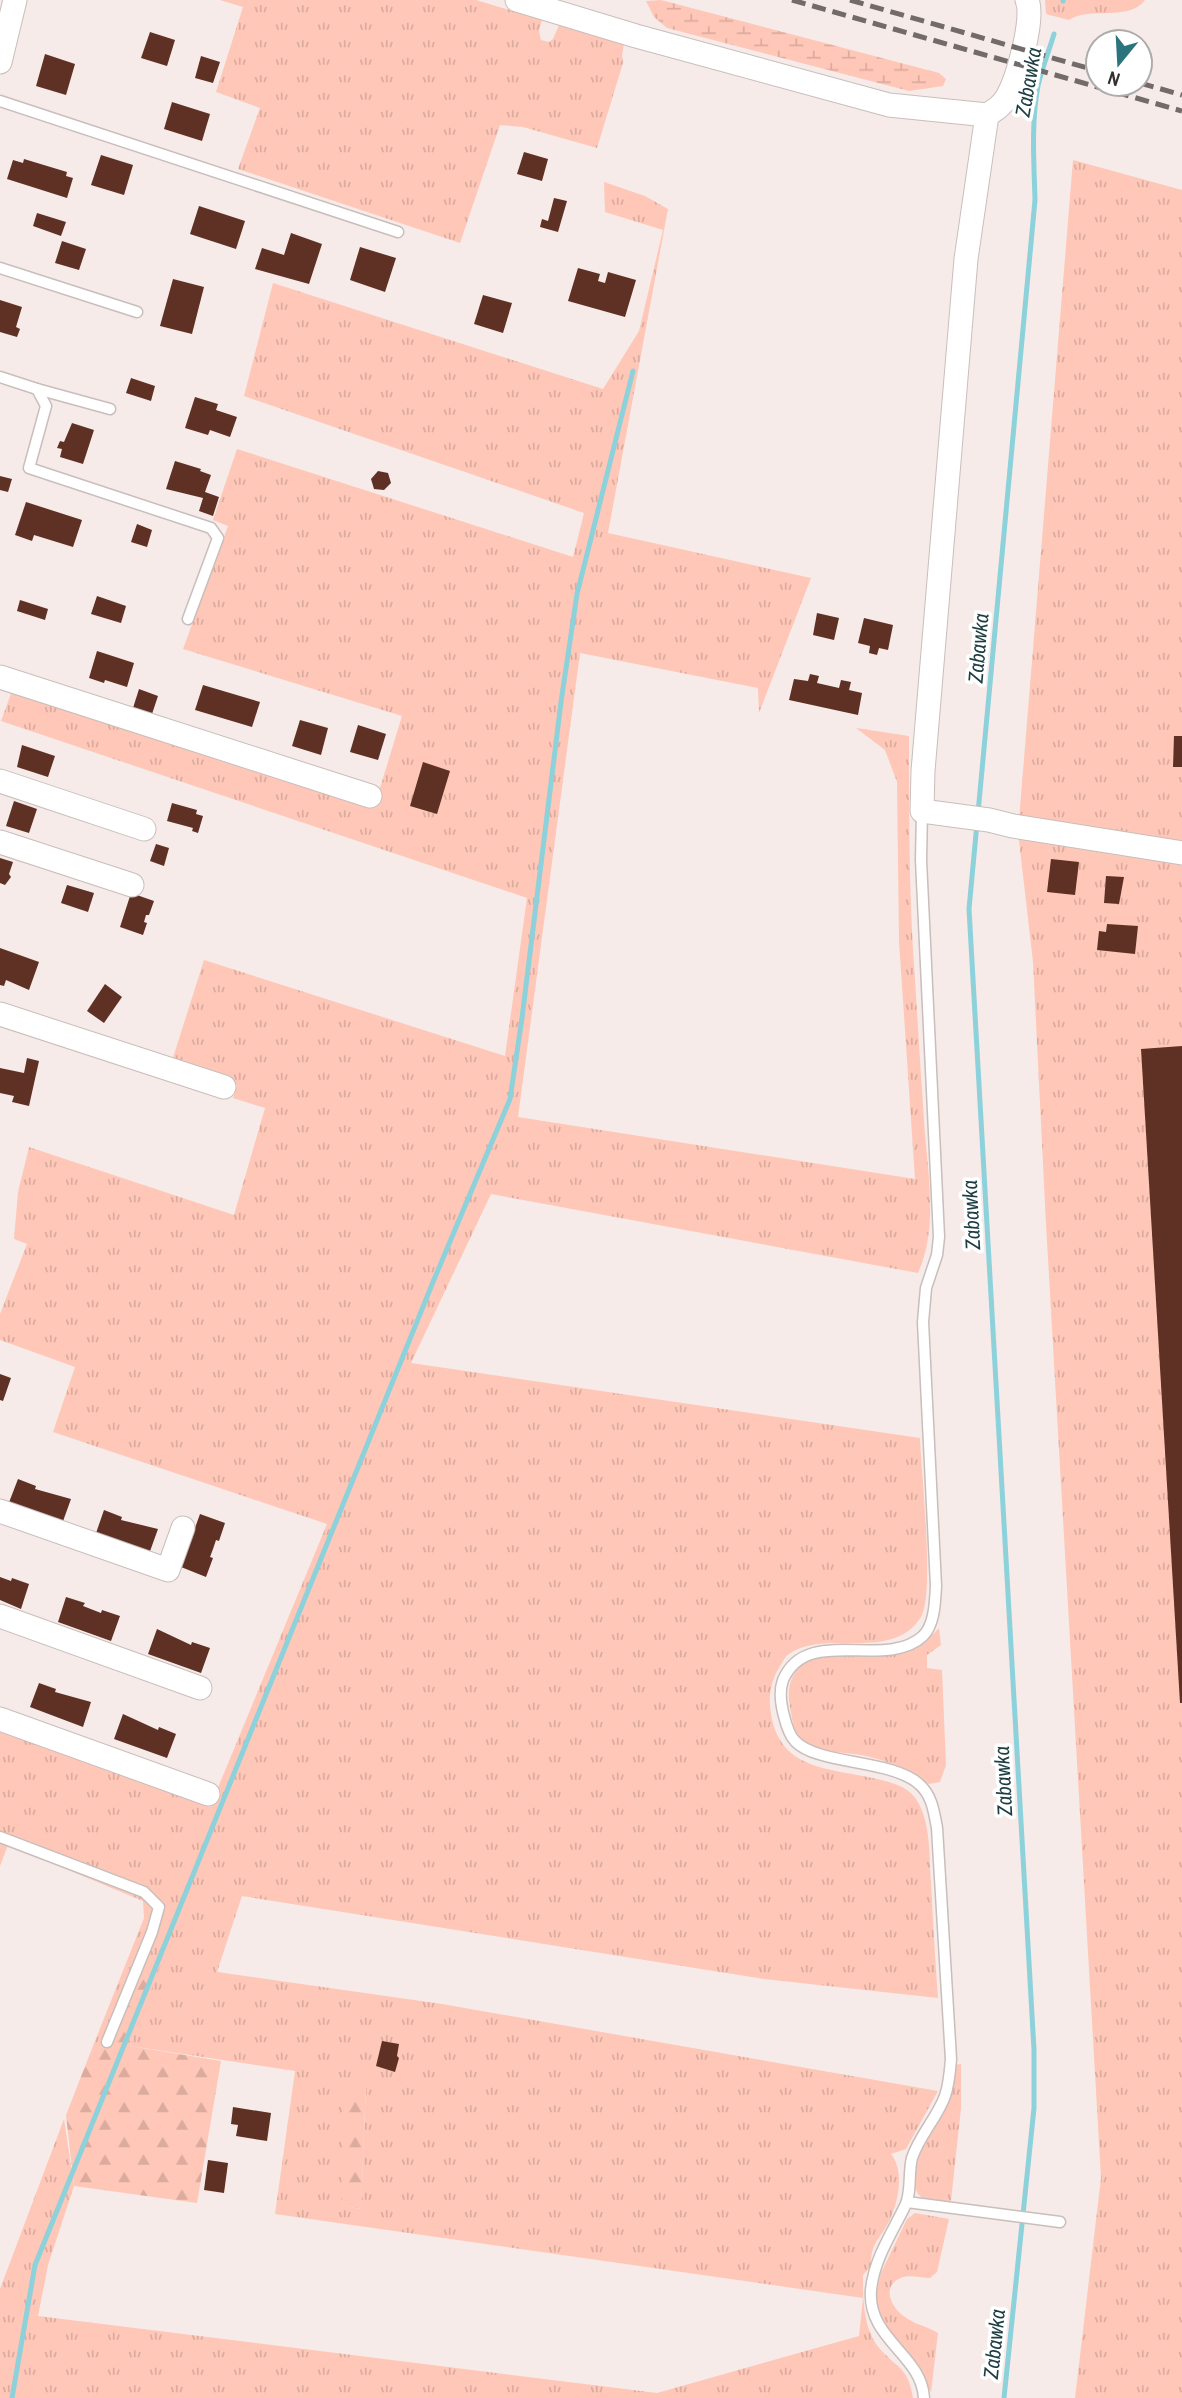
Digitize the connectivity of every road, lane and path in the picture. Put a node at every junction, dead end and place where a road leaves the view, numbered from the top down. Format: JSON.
{"nodes":[{"id":1,"x":15,"y":0,"type":"edge"},
{"id":2,"x":517,"y":0,"type":"edge"},
{"id":3,"x":1027,"y":0,"type":"edge"},
{"id":4,"x":0,"y":62,"type":"edge"},
{"id":5,"x":0,"y":101,"type":"edge"},
{"id":6,"x":986,"y":115,"type":"junction"},
{"id":7,"x":398,"y":232,"type":"dead end"},
{"id":8,"x":0,"y":268,"type":"edge"},
{"id":9,"x":137,"y":312,"type":"dead end"},
{"id":10,"x":0,"y":377,"type":"edge"},
{"id":11,"x":37,"y":389,"type":"junction"},
{"id":12,"x":110,"y":409,"type":"dead end"},
{"id":13,"x":188,"y":619,"type":"dead end"},
{"id":14,"x":0,"y":677,"type":"edge"},
{"id":15,"x":0,"y":781,"type":"edge"},
{"id":16,"x":370,"y":796,"type":"dead end"},
{"id":17,"x":922,"y":811,"type":"junction"},
{"id":18,"x":144,"y":829,"type":"dead end"},
{"id":19,"x":0,"y":842,"type":"edge"},
{"id":20,"x":1182,"y":853,"type":"edge"},
{"id":21,"x":132,"y":885,"type":"dead end"},
{"id":22,"x":0,"y":1014,"type":"edge"},
{"id":23,"x":224,"y":1087,"type":"dead end"},
{"id":24,"x":0,"y":1511,"type":"edge"},
{"id":25,"x":183,"y":1528,"type":"dead end"},
{"id":26,"x":0,"y":1616,"type":"edge"},
{"id":27,"x":200,"y":1688,"type":"dead end"},
{"id":28,"x":0,"y":1719,"type":"edge"},
{"id":29,"x":208,"y":1794,"type":"dead end"},
{"id":30,"x":0,"y":1837,"type":"edge"},
{"id":31,"x":107,"y":2042,"type":"dead end"},
{"id":32,"x":907,"y":2202,"type":"junction"},
{"id":33,"x":1060,"y":2222,"type":"dead end"},
{"id":34,"x":924,"y":2398,"type":"edge"}],
"edges":[{"from":1,"to":4,"type":"street"},
{"from":2,"to":6,"type":"street"},
{"from":3,"to":6,"type":"street"},
{"from":5,"to":7,"type":"lane"},
{"from":6,"to":17,"type":"street"},
{"from":8,"to":9,"type":"lane"},
{"from":10,"to":11,"type":"lane"},
{"from":11,"to":12,"type":"lane"},
{"from":11,"to":13,"type":"lane"},
{"from":14,"to":16,"type":"street"},
{"from":15,"to":18,"type":"street"},
{"from":17,"to":20,"type":"street"},
{"from":17,"to":32,"type":"lane"},
{"from":19,"to":21,"type":"street"},
{"from":22,"to":23,"type":"street"},
{"from":24,"to":25,"type":"street"},
{"from":26,"to":27,"type":"street"},
{"from":28,"to":29,"type":"street"},
{"from":30,"to":31,"type":"lane"},
{"from":32,"to":33,"type":"lane"},
{"from":32,"to":34,"type":"lane"}]}
